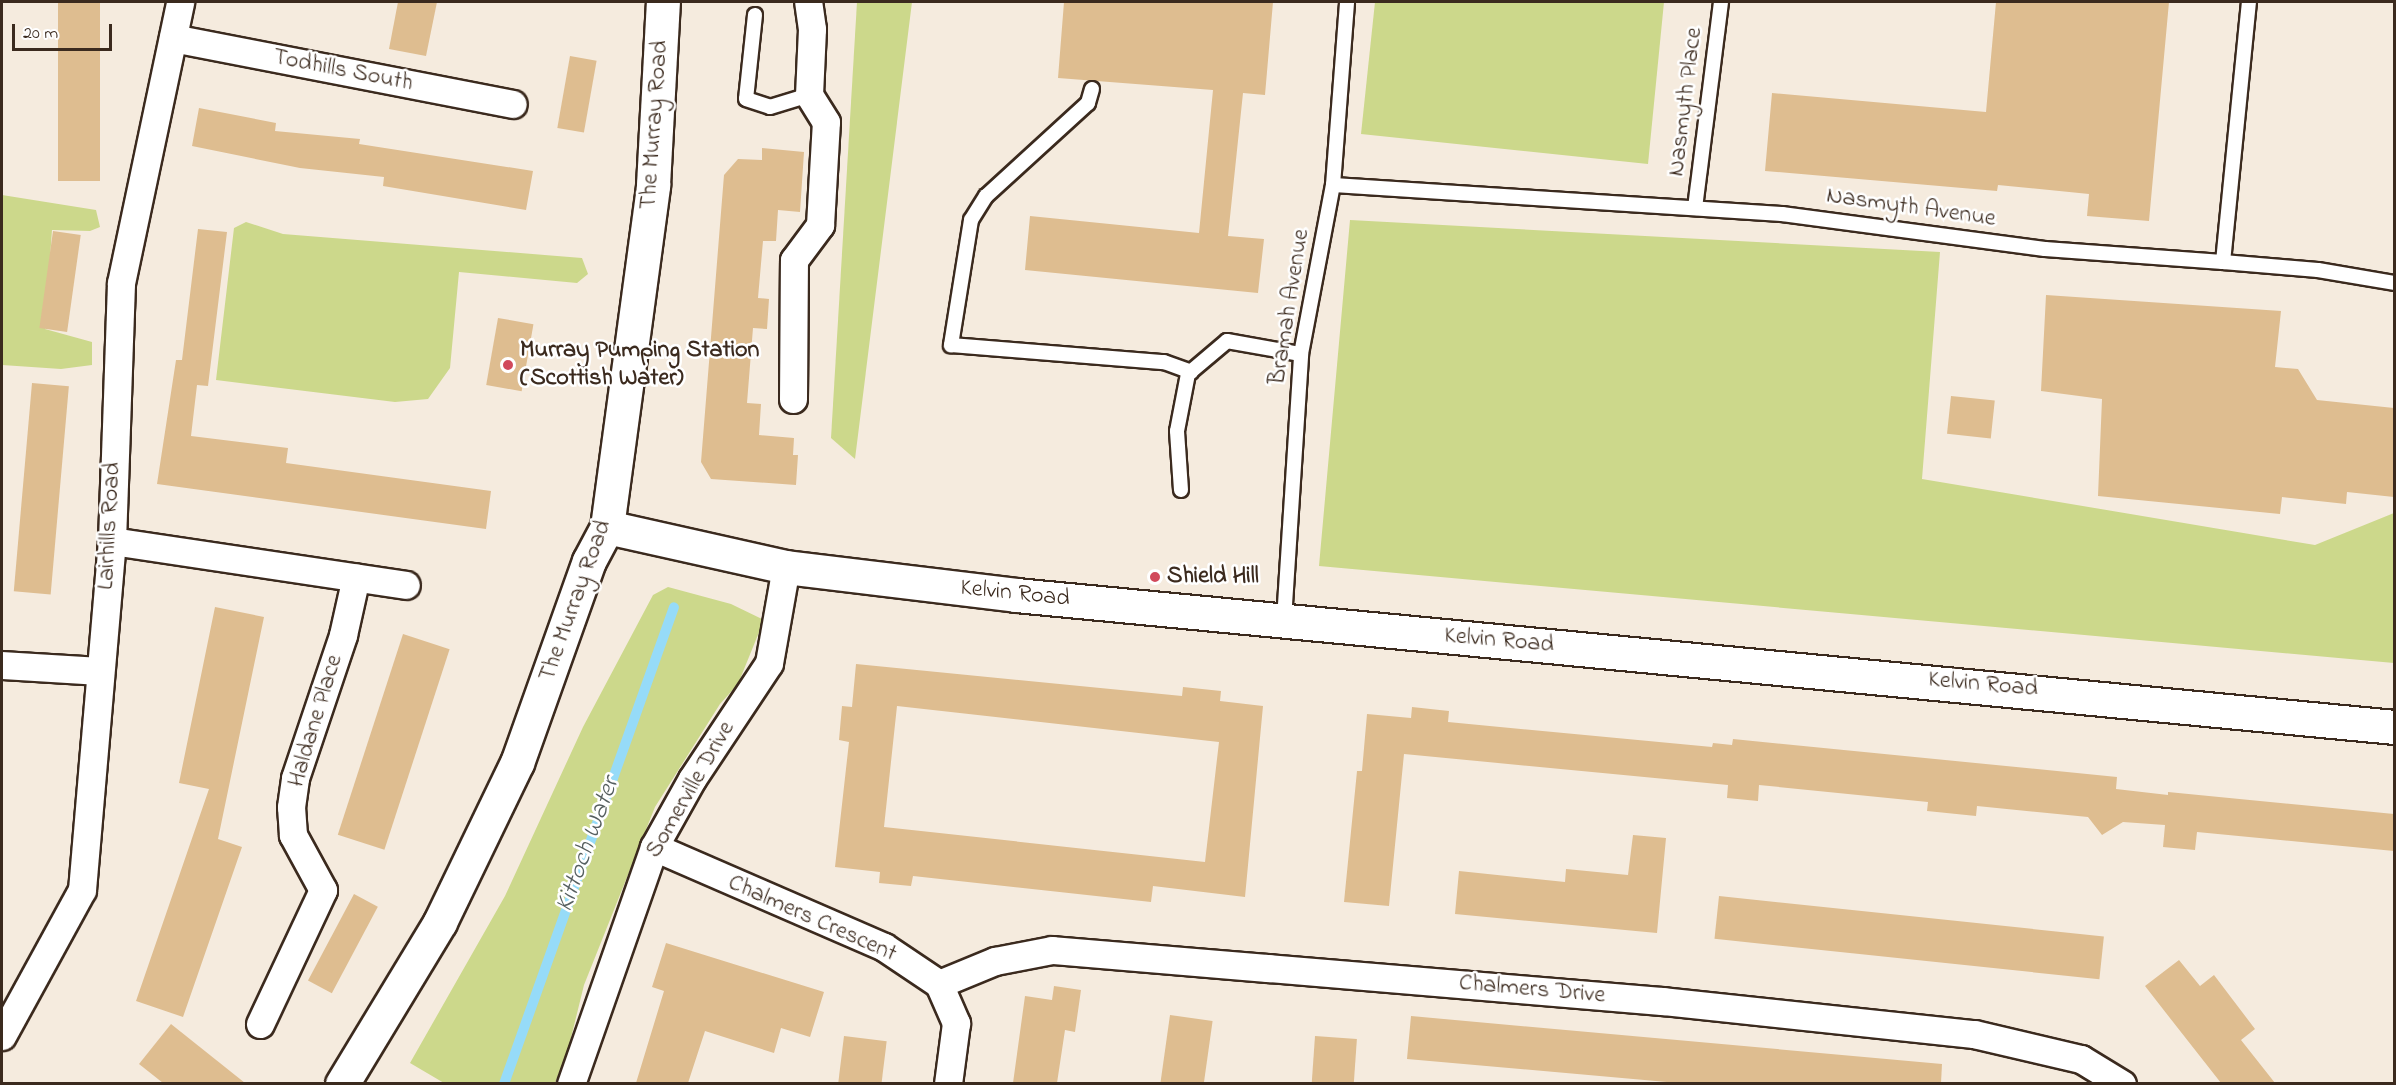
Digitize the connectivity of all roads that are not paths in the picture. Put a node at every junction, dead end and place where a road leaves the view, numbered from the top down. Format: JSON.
{"nodes":[{"id":1,"x":180,"y":2,"type":"edge"},
{"id":2,"x":663,"y":2,"type":"edge"},
{"id":3,"x":808,"y":2,"type":"edge"},
{"id":4,"x":1347,"y":2,"type":"edge"},
{"id":5,"x":1721,"y":2,"type":"edge"},
{"id":6,"x":2249,"y":2,"type":"edge"},
{"id":7,"x":755,"y":15,"type":"dead end"},
{"id":8,"x":173,"y":38,"type":"junction"},
{"id":9,"x":1092,"y":89,"type":"dead end"},
{"id":10,"x":809,"y":95,"type":"junction"},
{"id":11,"x":513,"y":104,"type":"dead end"},
{"id":12,"x":1333,"y":185,"type":"junction"},
{"id":13,"x":1695,"y":208,"type":"junction"},
{"id":14,"x":2223,"y":262,"type":"junction"},
{"id":15,"x":2394,"y":283,"type":"edge"},
{"id":16,"x":1301,"y":354,"type":"junction"},
{"id":17,"x":1191,"y":372,"type":"junction"},
{"id":18,"x":793,"y":399,"type":"dead end"},
{"id":19,"x":1180,"y":490,"type":"dead end"},
{"id":20,"x":607,"y":527,"type":"junction"},
{"id":21,"x":112,"y":541,"type":"junction"},
{"id":22,"x":786,"y":567,"type":"junction"},
{"id":23,"x":356,"y":577,"type":"junction"},
{"id":24,"x":406,"y":585,"type":"dead end"},
{"id":25,"x":1284,"y":620,"type":"junction"},
{"id":26,"x":2,"y":665,"type":"edge"},
{"id":27,"x":99,"y":671,"type":"junction"},
{"id":28,"x":2394,"y":727,"type":"edge"},
{"id":29,"x":654,"y":847,"type":"junction"},
{"id":30,"x":939,"y":984,"type":"junction"},
{"id":31,"x":260,"y":1024,"type":"dead end"},
{"id":32,"x":2,"y":1036,"type":"edge"},
{"id":33,"x":342,"y":1083,"type":"edge"},
{"id":34,"x":572,"y":1083,"type":"edge"},
{"id":35,"x":948,"y":1083,"type":"edge"},
{"id":36,"x":2122,"y":1083,"type":"edge"}],
"edges":[{"from":1,"to":8,"type":"street","name":"Lairhills Road"},
{"from":2,"to":20,"type":"street","name":"The Murray Road"},
{"from":3,"to":10,"type":"street"},
{"from":4,"to":12,"type":"lane","name":"Bramah Avenue"},
{"from":5,"to":13,"type":"lane","name":"Nasmyth Place"},
{"from":6,"to":14,"type":"lane"},
{"from":7,"to":10,"type":"lane"},
{"from":8,"to":11,"type":"street","name":"Todhills South"},
{"from":8,"to":21,"type":"street","name":"Lairhills Road"},
{"from":9,"to":17,"type":"lane"},
{"from":10,"to":18,"type":"street"},
{"from":12,"to":13,"type":"lane","name":"Nasmyth Avenue"},
{"from":12,"to":16,"type":"lane","name":"Bramah Avenue"},
{"from":13,"to":14,"type":"lane","name":"Nasmyth Avenue"},
{"from":14,"to":15,"type":"lane","name":"Nasmyth Avenue"},
{"from":16,"to":17,"type":"lane"},
{"from":16,"to":25,"type":"lane","name":"Bramah Avenue"},
{"from":17,"to":19,"type":"lane"},
{"from":20,"to":22,"type":"street","name":"Kelvin Road"},
{"from":20,"to":33,"type":"street","name":"The Murray Road"},
{"from":21,"to":23,"type":"street"},
{"from":21,"to":27,"type":"street","name":"Lairhills Road"},
{"from":22,"to":25,"type":"street","name":"Kelvin Road"},
{"from":22,"to":29,"type":"street","name":"Somerville Drive"},
{"from":23,"to":24,"type":"street"},
{"from":23,"to":31,"type":"street","name":"Haldane Place"},
{"from":25,"to":28,"type":"street","name":"Kelvin Road"},
{"from":26,"to":27,"type":"street"},
{"from":27,"to":32,"type":"street","name":"Lairhills Road"},
{"from":29,"to":30,"type":"street","name":"Chalmers Crescent"},
{"from":29,"to":34,"type":"street","name":"Somerville Drive"},
{"from":30,"to":35,"type":"street"},
{"from":30,"to":36,"type":"street","name":"Chalmers Drive"}]}
